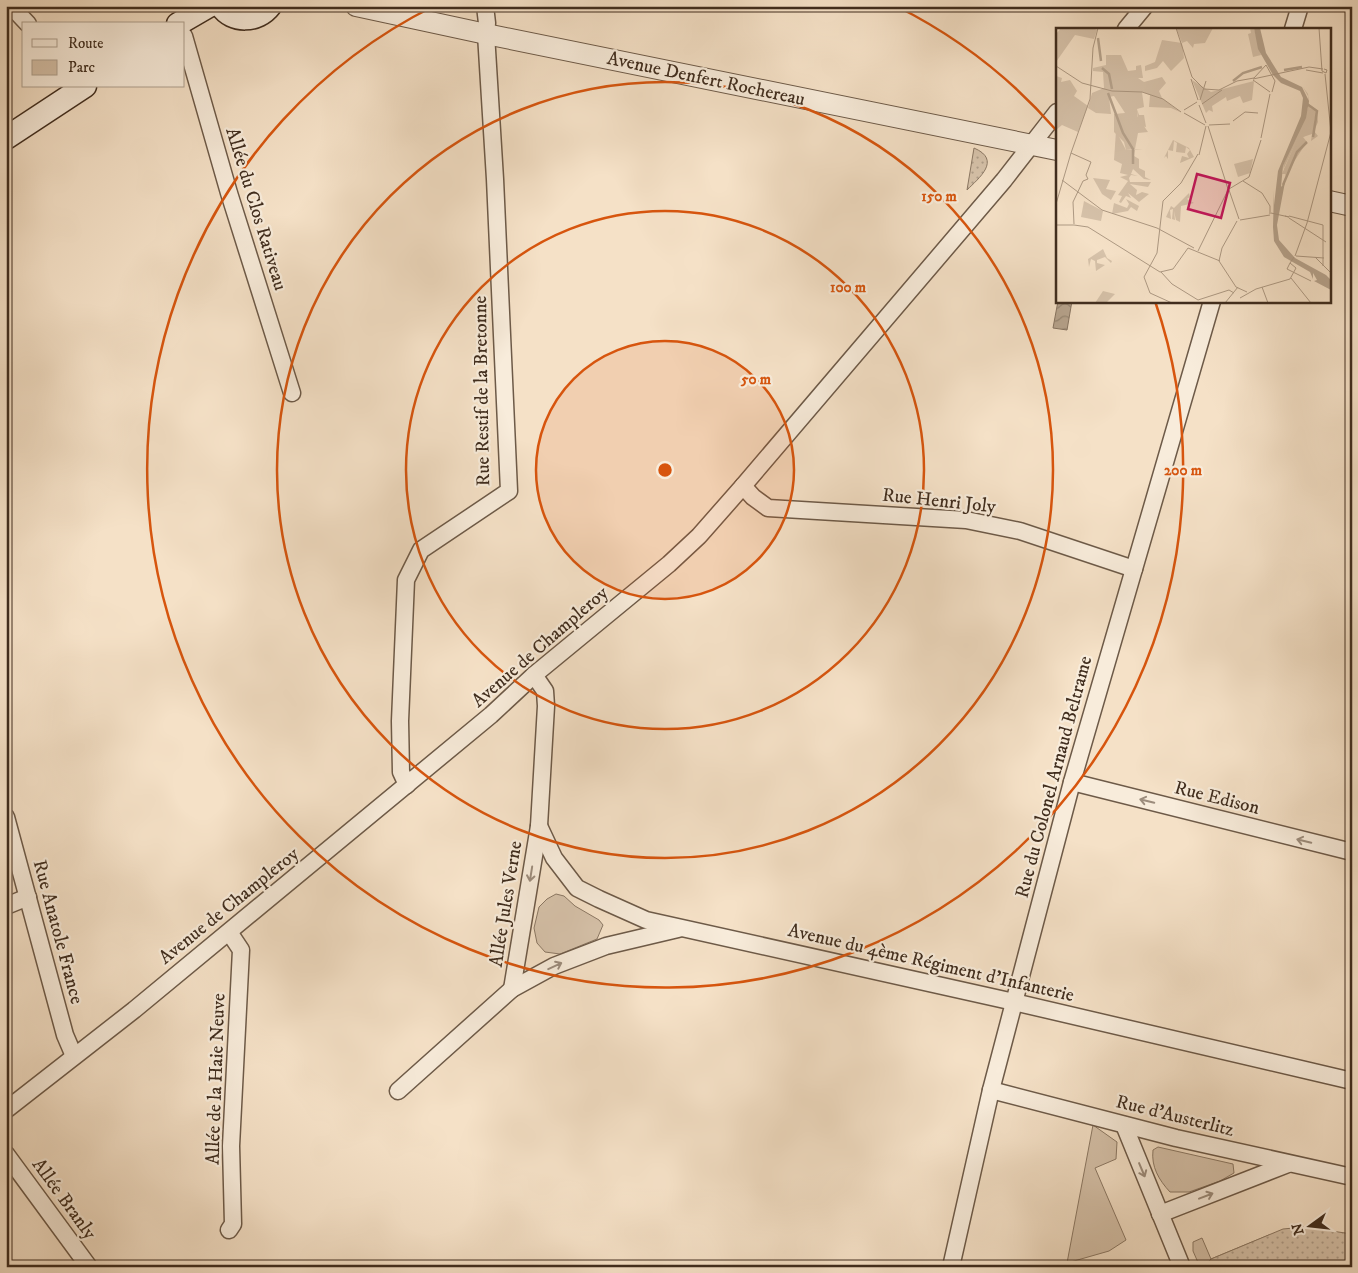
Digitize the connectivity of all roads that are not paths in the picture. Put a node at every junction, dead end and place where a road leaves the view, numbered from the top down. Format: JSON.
{"nodes":[{"id":1,"x":12,"y":6,"type":"edge"},
{"id":2,"x":209,"y":6,"type":"edge"},
{"id":3,"x":220,"y":6,"type":"edge"},
{"id":4,"x":270,"y":6,"type":"edge"},
{"id":5,"x":356,"y":6,"type":"edge"},
{"id":6,"x":485,"y":6,"type":"edge"},
{"id":7,"x":1145,"y":6,"type":"edge"},
{"id":8,"x":1300,"y":6,"type":"edge"},
{"id":9,"x":26,"y":22,"type":"edge"},
{"id":10,"x":185,"y":23,"type":"edge"},
{"id":11,"x":1127,"y":28,"type":"edge"},
{"id":12,"x":1293,"y":28,"type":"edge"},
{"id":13,"x":486,"y":34,"type":"junction"},
{"id":14,"x":185,"y":44,"type":"edge"},
{"id":15,"x":82,"y":88,"type":"edge"},
{"id":16,"x":1056,"y":113,"type":"edge"},
{"id":17,"x":6,"y":138,"type":"edge"},
{"id":18,"x":1031,"y":144,"type":"junction"},
{"id":19,"x":1056,"y":150,"type":"edge"},
{"id":20,"x":1330,"y":201,"type":"edge"},
{"id":21,"x":1352,"y":206,"type":"edge"},
{"id":22,"x":1212,"y":302,"type":"edge"},
{"id":23,"x":292,"y":393,"type":"dead end"},
{"id":24,"x":743,"y":486,"type":"junction"},
{"id":25,"x":1134,"y":569,"type":"junction"},
{"id":26,"x":534,"y":676,"type":"junction"},
{"id":27,"x":1072,"y":782,"type":"junction"},
{"id":28,"x":407,"y":785,"type":"junction"},
{"id":29,"x":6,"y":817,"type":"edge"},
{"id":30,"x":539,"y":826,"type":"junction"},
{"id":31,"x":1352,"y":852,"type":"edge"},
{"id":32,"x":28,"y":897,"type":"junction"},
{"id":33,"x":6,"y":906,"type":"edge"},
{"id":34,"x":682,"y":928,"type":"junction"},
{"id":35,"x":229,"y":932,"type":"junction"},
{"id":36,"x":512,"y":989,"type":"junction"},
{"id":37,"x":1014,"y":1002,"type":"junction"},
{"id":38,"x":74,"y":1056,"type":"junction"},
{"id":39,"x":1352,"y":1081,"type":"edge"},
{"id":40,"x":991,"y":1090,"type":"junction"},
{"id":41,"x":398,"y":1091,"type":"dead end"},
{"id":42,"x":6,"y":1110,"type":"edge"},
{"id":43,"x":1124,"y":1125,"type":"junction"},
{"id":44,"x":6,"y":1154,"type":"edge"},
{"id":45,"x":1288,"y":1164,"type":"junction"},
{"id":46,"x":1352,"y":1177,"type":"edge"},
{"id":47,"x":1160,"y":1214,"type":"junction"},
{"id":48,"x":229,"y":1230,"type":"dead end"},
{"id":49,"x":89,"y":1267,"type":"edge"},
{"id":50,"x":951,"y":1267,"type":"edge"},
{"id":51,"x":1182,"y":1267,"type":"edge"}],
"edges":[{"from":1,"to":9,"type":"street"},
{"from":2,"to":10,"type":"main road"},
{"from":3,"to":4,"type":"main road"},
{"from":5,"to":13,"type":"street","name":"Avenue Denfert Rochereau"},
{"from":6,"to":13,"type":"street","name":"Rue Restif de la Bretonne"},
{"from":7,"to":11,"type":"street"},
{"from":8,"to":12,"type":"street"},
{"from":13,"to":18,"type":"street","name":"Avenue Denfert Rochereau"},
{"from":13,"to":28,"type":"street","name":"Rue Restif de la Bretonne"},
{"from":14,"to":23,"type":"street","name":"Allée du Clos Rativeau"},
{"from":15,"to":17,"type":"main road"},
{"from":16,"to":18,"type":"street","name":"Avenue de Champleroy"},
{"from":18,"to":19,"type":"street","name":"Avenue Denfert Rochereau"},
{"from":18,"to":24,"type":"street","name":"Avenue de Champleroy"},
{"from":20,"to":21,"type":"street"},
{"from":22,"to":25,"type":"street","name":"Rue du Colonel Arnaud Beltrame"},
{"from":24,"to":25,"type":"street","name":"Rue Henri Joly"},
{"from":24,"to":26,"type":"street","name":"Avenue de Champleroy"},
{"from":25,"to":27,"type":"street","name":"Rue du Colonel Arnaud Beltrame"},
{"from":26,"to":28,"type":"street","name":"Avenue de Champleroy"},
{"from":26,"to":30,"type":"street","name":"Allée Jules Verne"},
{"from":31,"to":27,"type":"street","name":"Rue Edison","one_way":true},
{"from":27,"to":37,"type":"street","name":"Rue du Colonel Arnaud Beltrame"},
{"from":28,"to":35,"type":"street","name":"Avenue de Champleroy"},
{"from":29,"to":32,"type":"street","name":"Rue Anatole France"},
{"from":30,"to":34,"type":"street","name":"Avenue du 4ème Régiment d'Infanterie"},
{"from":30,"to":36,"type":"street","name":"Allée Jules Verne","one_way":true},
{"from":32,"to":33,"type":"street"},
{"from":32,"to":38,"type":"street","name":"Rue Anatole France"},
{"from":36,"to":34,"type":"street","name":"Allée Jules Verne","one_way":true},
{"from":34,"to":37,"type":"street","name":"Avenue du 4ème Régiment d'Infanterie"},
{"from":35,"to":38,"type":"street","name":"Avenue de Champleroy"},
{"from":35,"to":48,"type":"street","name":"Allée de la Haie Neuve"},
{"from":36,"to":41,"type":"street","name":"Allée Jules Verne"},
{"from":37,"to":39,"type":"street","name":"Avenue du 4ème Régiment d'Infanterie"},
{"from":37,"to":40,"type":"street","name":"Rue du Colonel Arnaud Beltrame"},
{"from":38,"to":42,"type":"street","name":"Avenue de Champleroy"},
{"from":40,"to":43,"type":"street","name":"Rue d'Austerlitz"},
{"from":40,"to":50,"type":"street","name":"Rue du Colonel Arnaud Beltrame"},
{"from":43,"to":45,"type":"street","name":"Rue d'Austerlitz"},
{"from":43,"to":47,"type":"street","one_way":true},
{"from":44,"to":49,"type":"street","name":"Allée Branly"},
{"from":45,"to":46,"type":"street","name":"Rue d'Austerlitz"},
{"from":47,"to":45,"type":"street","one_way":true},
{"from":47,"to":51,"type":"street"}]}
